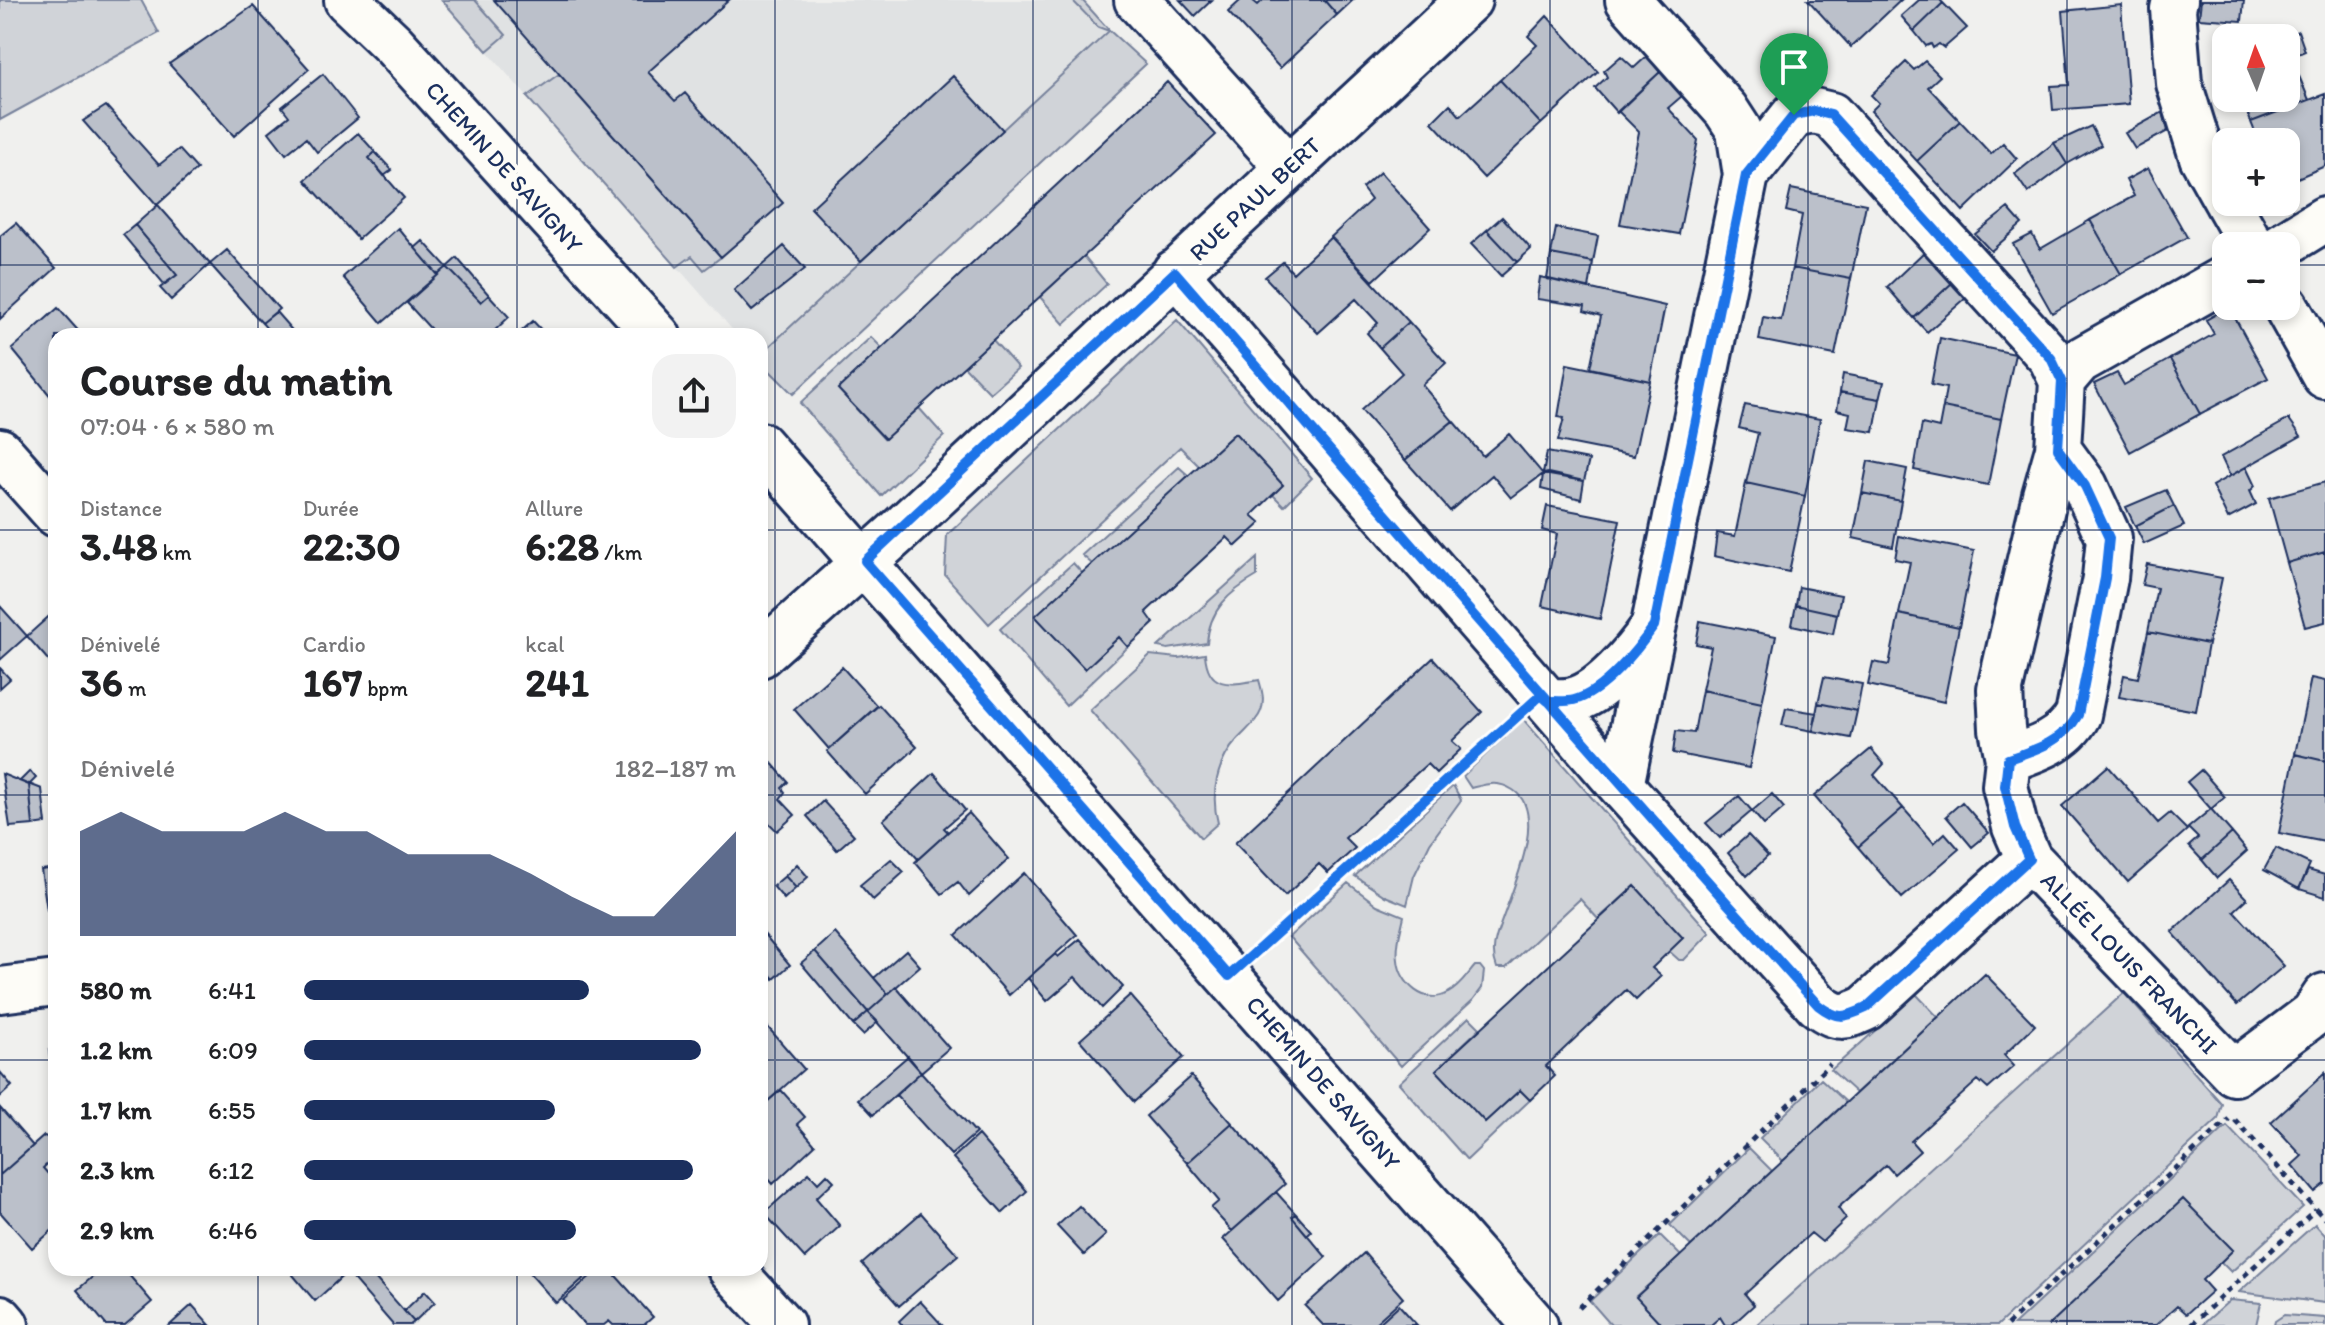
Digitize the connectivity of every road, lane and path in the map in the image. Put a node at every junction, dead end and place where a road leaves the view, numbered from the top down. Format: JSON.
{"nodes":[{"id":1,"x":347,"y":0,"type":"edge"},
{"id":2,"x":1137,"y":0,"type":"edge"},
{"id":3,"x":1469,"y":0,"type":"edge"},
{"id":4,"x":1628,"y":0,"type":"edge"},
{"id":5,"x":2175,"y":0,"type":"edge"},
{"id":6,"x":1289,"y":168,"type":"junction"},
{"id":7,"x":1746,"y":175,"type":"junction"},
{"id":8,"x":2212,"y":175,"type":"edge"},
{"id":9,"x":2325,"y":219,"type":"edge"},
{"id":10,"x":2300,"y":234,"type":"edge"},
{"id":11,"x":1175,"y":272,"type":"junction"},
{"id":12,"x":2212,"y":286,"type":"edge"},
{"id":13,"x":2294,"y":320,"type":"edge"},
{"id":14,"x":651,"y":328,"type":"edge"},
{"id":15,"x":2325,"y":376,"type":"edge"},
{"id":16,"x":2062,"y":381,"type":"junction"},
{"id":17,"x":2058,"y":449,"type":"junction"},
{"id":18,"x":0,"y":451,"type":"edge"},
{"id":19,"x":768,"y":454,"type":"edge"},
{"id":20,"x":48,"y":505,"type":"edge"},
{"id":21,"x":865,"y":561,"type":"junction"},
{"id":22,"x":1654,"y":626,"type":"junction"},
{"id":23,"x":768,"y":648,"type":"edge"},
{"id":24,"x":1544,"y":698,"type":"junction"},
{"id":25,"x":2008,"y":759,"type":"junction"},
{"id":26,"x":1621,"y":786,"type":"junction"},
{"id":27,"x":2029,"y":859,"type":"junction"},
{"id":28,"x":1229,"y":976,"type":"junction"},
{"id":29,"x":48,"y":984,"type":"edge"},
{"id":30,"x":0,"y":990,"type":"edge"},
{"id":31,"x":2321,"y":1013,"type":"edge"},
{"id":32,"x":1849,"y":1016,"type":"junction"},
{"id":33,"x":2316,"y":1209,"type":"junction"},
{"id":34,"x":2325,"y":1219,"type":"edge"},
{"id":35,"x":737,"y":1276,"type":"edge"},
{"id":36,"x":0,"y":1318,"type":"edge"},
{"id":37,"x":1554,"y":1320,"type":"edge"},
{"id":38,"x":6,"y":1325,"type":"edge"},
{"id":39,"x":782,"y":1325,"type":"edge"},
{"id":40,"x":2007,"y":1325,"type":"edge"},
{"id":41,"x":2191,"y":1325,"type":"edge"}],
"edges":[{"from":1,"to":14,"type":"street","name":"CHEMIN DE SAVIGNY"},
{"from":2,"to":6,"type":"street"},
{"from":3,"to":6,"type":"street","name":"RUE PAUL BERT"},
{"from":4,"to":7,"type":"street"},
{"from":5,"to":8,"type":"street"},
{"from":6,"to":11,"type":"street","name":"RUE PAUL BERT"},
{"from":7,"to":16,"type":"street"},
{"from":7,"to":22,"type":"street"},
{"from":9,"to":10,"type":"street"},
{"from":11,"to":21,"type":"street","name":"RUE PAUL BERT"},
{"from":11,"to":24,"type":"street"},
{"from":12,"to":16,"type":"street"},
{"from":13,"to":15,"type":"street"},
{"from":16,"to":17,"type":"street","name":"ALLÉE LOUIS FRANCHI"},
{"from":17,"to":25,"type":"street","name":"ALLÉE LOUIS FRANCHI"},
{"from":17,"to":25,"type":"street"},
{"from":18,"to":20,"type":"street"},
{"from":19,"to":21,"type":"street","name":"CHEMIN DE SAVIGNY"},
{"from":21,"to":23,"type":"street","name":"RUE PAUL BERT"},
{"from":21,"to":28,"type":"street","name":"CHEMIN DE SAVIGNY"},
{"from":22,"to":24,"type":"street"},
{"from":22,"to":26,"type":"street"},
{"from":24,"to":26,"type":"street"},
{"from":24,"to":28,"type":"path"},
{"from":25,"to":27,"type":"street","name":"ALLÉE LOUIS FRANCHI"},
{"from":26,"to":32,"type":"street"},
{"from":27,"to":31,"type":"street","name":"ALLÉE LOUIS FRANCHI"},
{"from":27,"to":32,"type":"street"},
{"from":28,"to":37,"type":"street","name":"CHEMIN DE SAVIGNY"},
{"from":29,"to":30,"type":"street"},
{"from":32,"to":37,"type":"path"},
{"from":33,"to":34,"type":"path"},
{"from":33,"to":40,"type":"path"},
{"from":33,"to":41,"type":"path"},
{"from":35,"to":39,"type":"street"},
{"from":36,"to":38,"type":"street"}]}
